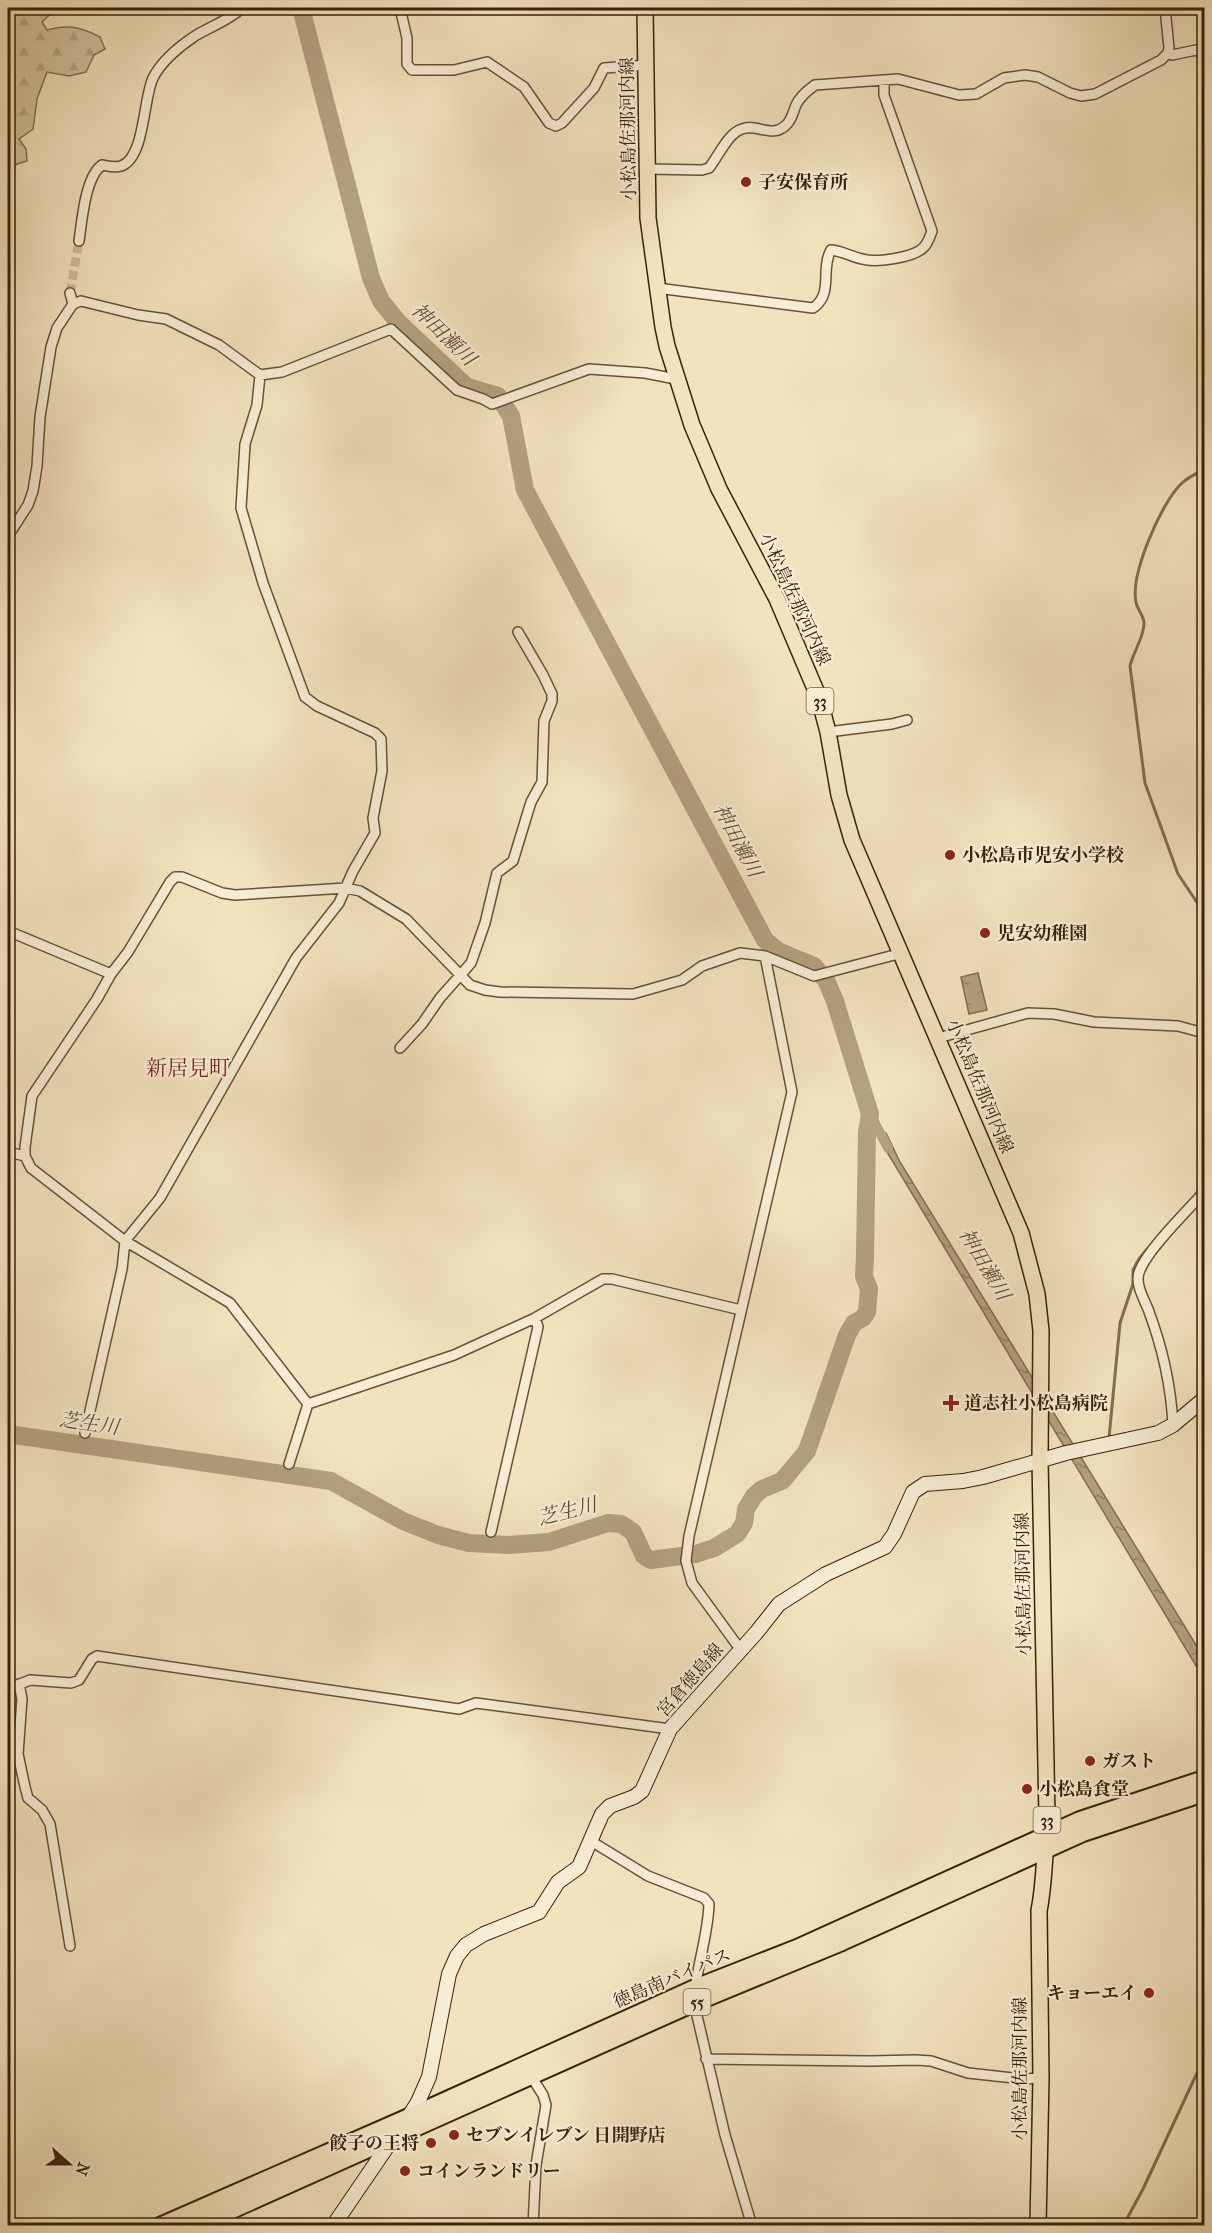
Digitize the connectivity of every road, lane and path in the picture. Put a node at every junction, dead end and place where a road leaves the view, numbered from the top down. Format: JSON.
{"nodes":[{"id":1,"x":242,"y":8,"type":"edge"},
{"id":2,"x":400,"y":8,"type":"edge"},
{"id":3,"x":645,"y":8,"type":"edge"},
{"id":4,"x":1165,"y":8,"type":"edge"},
{"id":5,"x":1168,"y":53,"type":"junction"},
{"id":6,"x":1204,"y":55,"type":"edge"},
{"id":7,"x":647,"y":65,"type":"junction"},
{"id":8,"x":884,"y":80,"type":"junction"},
{"id":9,"x":647,"y":169,"type":"junction"},
{"id":10,"x":79,"y":241,"type":"tunnel mouth"},
{"id":11,"x":657,"y":288,"type":"junction"},
{"id":12,"x":70,"y":293,"type":"tunnel mouth"},
{"id":13,"x":73,"y":304,"type":"junction"},
{"id":14,"x":260,"y":375,"type":"junction"},
{"id":15,"x":676,"y":379,"type":"junction"},
{"id":16,"x":8,"y":536,"type":"edge"},
{"id":17,"x":518,"y":632,"type":"dead end"},
{"id":18,"x":907,"y":720,"type":"dead end"},
{"id":19,"x":828,"y":732,"type":"junction"},
{"id":20,"x":346,"y":888,"type":"junction"},
{"id":21,"x":8,"y":931,"type":"edge"},
{"id":22,"x":902,"y":952,"type":"junction"},
{"id":23,"x":765,"y":956,"type":"junction"},
{"id":24,"x":111,"y":974,"type":"junction"},
{"id":25,"x":461,"y":975,"type":"junction"},
{"id":26,"x":1204,"y":1033,"type":"edge"},
{"id":27,"x":938,"y":1038,"type":"junction"},
{"id":28,"x":400,"y":1048,"type":"dead end"},
{"id":29,"x":8,"y":1152,"type":"edge"},
{"id":30,"x":25,"y":1156,"type":"junction"},
{"id":31,"x":1204,"y":1192,"type":"edge"},
{"id":32,"x":125,"y":1241,"type":"junction"},
{"id":33,"x":741,"y":1310,"type":"junction"},
{"id":34,"x":535,"y":1318,"type":"junction"},
{"id":35,"x":1204,"y":1399,"type":"edge"},
{"id":36,"x":308,"y":1404,"type":"junction"},
{"id":37,"x":1173,"y":1425,"type":"junction"},
{"id":38,"x":85,"y":1433,"type":"dead end"},
{"id":39,"x":1040,"y":1460,"type":"junction"},
{"id":40,"x":289,"y":1464,"type":"dead end"},
{"id":41,"x":490,"y":1532,"type":"dead end"},
{"id":42,"x":740,"y":1649,"type":"junction"},
{"id":43,"x":20,"y":1684,"type":"junction"},
{"id":44,"x":8,"y":1689,"type":"edge"},
{"id":45,"x":670,"y":1729,"type":"junction"},
{"id":46,"x":1204,"y":1779,"type":"edge"},
{"id":47,"x":1204,"y":1793,"type":"edge"},
{"id":48,"x":591,"y":1841,"type":"junction"},
{"id":49,"x":1045,"y":1844,"type":"junction"},
{"id":50,"x":70,"y":1946,"type":"dead end"},
{"id":51,"x":694,"y":1995,"type":"junction"},
{"id":52,"x":706,"y":2060,"type":"junction"},
{"id":53,"x":531,"y":2076,"type":"junction"},
{"id":54,"x":1041,"y":2078,"type":"junction"},
{"id":55,"x":409,"y":2117,"type":"junction"},
{"id":56,"x":394,"y":2137,"type":"junction"},
{"id":57,"x":167,"y":2224,"type":"edge"},
{"id":58,"x":196,"y":2226,"type":"edge"},
{"id":59,"x":333,"y":2226,"type":"edge"},
{"id":60,"x":533,"y":2226,"type":"edge"},
{"id":61,"x":752,"y":2226,"type":"edge"},
{"id":62,"x":1038,"y":2226,"type":"edge"}],
"edges":[{"from":1,"to":10,"type":"street"},
{"from":2,"to":7,"type":"street"},
{"from":3,"to":7,"type":"main road","name":"小松島佐那河内線","number":"33"},
{"from":4,"to":5,"type":"street"},
{"from":5,"to":6,"type":"street"},
{"from":5,"to":8,"type":"street"},
{"from":7,"to":9,"type":"main road","name":"小松島佐那河内線","number":"33"},
{"from":8,"to":9,"type":"street"},
{"from":8,"to":11,"type":"street"},
{"from":9,"to":11,"type":"main road","name":"小松島佐那河内線","number":"33"},
{"from":11,"to":15,"type":"main road","name":"小松島佐那河内線","number":"33"},
{"from":12,"to":13,"type":"street"},
{"from":13,"to":14,"type":"street"},
{"from":13,"to":16,"type":"street"},
{"from":14,"to":15,"type":"street"},
{"from":14,"to":20,"type":"street"},
{"from":15,"to":19,"type":"main road","name":"小松島佐那河内線","number":"33"},
{"from":17,"to":25,"type":"street"},
{"from":18,"to":19,"type":"street"},
{"from":19,"to":22,"type":"main road","name":"小松島佐那河内線","number":"33"},
{"from":20,"to":24,"type":"street"},
{"from":20,"to":25,"type":"street"},
{"from":20,"to":32,"type":"street"},
{"from":21,"to":24,"type":"street"},
{"from":22,"to":23,"type":"street"},
{"from":22,"to":27,"type":"main road","name":"小松島佐那河内線","number":"33"},
{"from":23,"to":25,"type":"street"},
{"from":23,"to":33,"type":"street"},
{"from":24,"to":30,"type":"street"},
{"from":25,"to":28,"type":"street"},
{"from":26,"to":27,"type":"street"},
{"from":27,"to":39,"type":"main road","name":"小松島佐那河内線","number":"33"},
{"from":29,"to":30,"type":"street"},
{"from":30,"to":32,"type":"street"},
{"from":31,"to":37,"type":"street"},
{"from":32,"to":36,"type":"street"},
{"from":32,"to":38,"type":"street"},
{"from":33,"to":34,"type":"street"},
{"from":33,"to":42,"type":"street"},
{"from":34,"to":36,"type":"street"},
{"from":34,"to":41,"type":"street"},
{"from":35,"to":37,"type":"main road","name":"宮倉徳島線"},
{"from":36,"to":40,"type":"street"},
{"from":37,"to":39,"type":"main road","name":"宮倉徳島線"},
{"from":39,"to":42,"type":"main road","name":"宮倉徳島線"},
{"from":39,"to":49,"type":"main road","name":"小松島佐那河内線","number":"33"},
{"from":42,"to":45,"type":"main road","name":"宮倉徳島線"},
{"from":43,"to":44,"type":"street"},
{"from":43,"to":45,"type":"street"},
{"from":43,"to":50,"type":"street"},
{"from":45,"to":48,"type":"main road","name":"宮倉徳島線"},
{"from":46,"to":49,"type":"highway","name":"徳島南バイパス","number":"55"},
{"from":47,"to":49,"type":"highway","name":"徳島南バイパス","number":"55"},
{"from":48,"to":51,"type":"street"},
{"from":48,"to":55,"type":"main road","name":"宮倉徳島線"},
{"from":49,"to":51,"type":"highway","name":"徳島南バイパス","number":"55"},
{"from":49,"to":54,"type":"main road","name":"小松島佐那河内線","number":"33"},
{"from":51,"to":52,"type":"street"},
{"from":51,"to":53,"type":"highway","name":"徳島南バイパス","number":"55"},
{"from":51,"to":55,"type":"highway","name":"徳島南バイパス","number":"55"},
{"from":52,"to":54,"type":"street"},
{"from":52,"to":61,"type":"street"},
{"from":53,"to":56,"type":"highway","name":"徳島南バイパス","number":"55"},
{"from":53,"to":60,"type":"street"},
{"from":54,"to":62,"type":"main road","name":"小松島佐那河内線","number":"33"},
{"from":55,"to":56,"type":"main road","name":"宮倉徳島線"},
{"from":55,"to":57,"type":"highway","name":"徳島南バイパス","number":"55"},
{"from":56,"to":58,"type":"highway","name":"徳島南バイパス","number":"55"},
{"from":56,"to":59,"type":"main road","name":"宮倉徳島線"}]}
